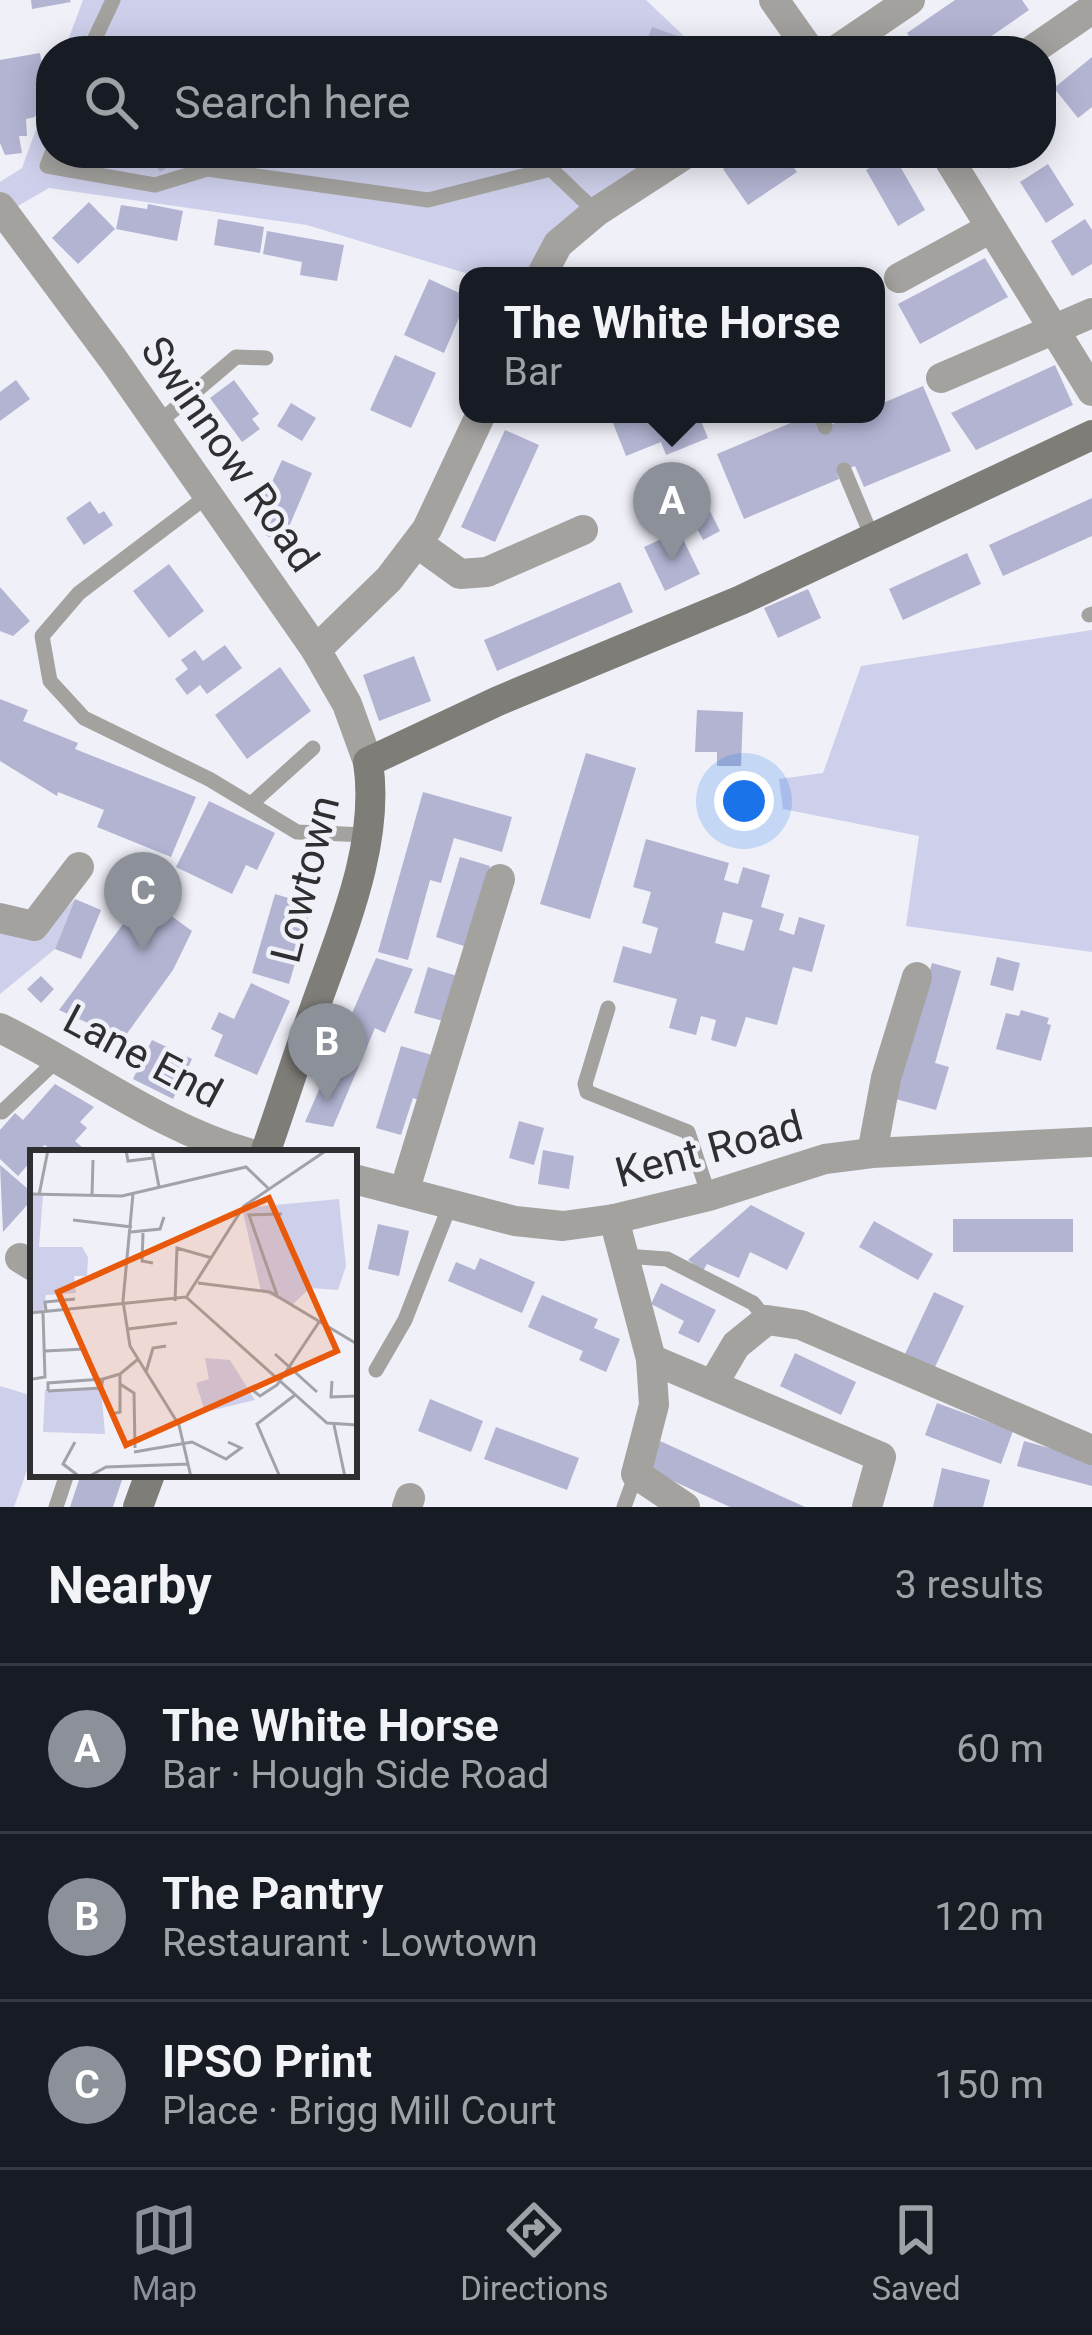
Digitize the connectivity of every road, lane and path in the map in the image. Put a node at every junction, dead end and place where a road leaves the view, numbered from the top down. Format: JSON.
{"nodes":[{"id":1,"x":113,"y":0,"type":"edge"},
{"id":2,"x":774,"y":0,"type":"edge"},
{"id":3,"x":910,"y":0,"type":"edge"},
{"id":4,"x":1092,"y":9,"type":"edge"},
{"id":5,"x":96,"y":36,"type":"edge"},
{"id":6,"x":799,"y":36,"type":"edge"},
{"id":7,"x":879,"y":36,"type":"edge"},
{"id":8,"x":1053,"y":36,"type":"edge"},
{"id":9,"x":58,"y":168,"type":"edge"},
{"id":10,"x":664,"y":168,"type":"edge"},
{"id":11,"x":954,"y":168,"type":"edge"},
{"id":12,"x":0,"y":208,"type":"edge"},
{"id":13,"x":596,"y":212,"type":"junction"},
{"id":14,"x":991,"y":228,"type":"junction"},
{"id":15,"x":546,"y":267,"type":"edge"},
{"id":16,"x":899,"y":278,"type":"dead end"},
{"id":17,"x":1092,"y":313,"type":"edge"},
{"id":18,"x":1054,"y":329,"type":"junction"},
{"id":19,"x":266,"y":358,"type":"dead end"},
{"id":20,"x":941,"y":378,"type":"dead end"},
{"id":21,"x":1092,"y":391,"type":"edge"},
{"id":22,"x":477,"y":423,"type":"edge"},
{"id":23,"x":157,"y":424,"type":"junction"},
{"id":24,"x":1092,"y":435,"type":"edge"},
{"id":25,"x":844,"y":470,"type":"dead end"},
{"id":26,"x":206,"y":497,"type":"junction"},
{"id":27,"x":583,"y":530,"type":"dead end"},
{"id":28,"x":872,"y":537,"type":"junction"},
{"id":29,"x":417,"y":543,"type":"junction"},
{"id":30,"x":316,"y":650,"type":"junction"},
{"id":31,"x":313,"y":748,"type":"dead end"},
{"id":32,"x":368,"y":762,"type":"junction"},
{"id":33,"x":251,"y":804,"type":"junction"},
{"id":34,"x":366,"y":836,"type":"junction"},
{"id":35,"x":79,"y":867,"type":"dead end"},
{"id":36,"x":500,"y":879,"type":"dead end"},
{"id":37,"x":0,"y":919,"type":"edge"},
{"id":38,"x":917,"y":976,"type":"dead end"},
{"id":39,"x":608,"y":1008,"type":"dead end"},
{"id":40,"x":0,"y":1028,"type":"edge"},
{"id":41,"x":60,"y":1057,"type":"junction"},
{"id":42,"x":2,"y":1112,"type":"edge"},
{"id":43,"x":1092,"y":1142,"type":"edge"},
{"id":44,"x":238,"y":1150,"type":"edge"},
{"id":45,"x":266,"y":1150,"type":"edge"},
{"id":46,"x":872,"y":1153,"type":"junction"},
{"id":47,"x":357,"y":1180,"type":"edge"},
{"id":48,"x":404,"y":1192,"type":"junction"},
{"id":49,"x":709,"y":1196,"type":"junction"},
{"id":50,"x":450,"y":1205,"type":"junction"},
{"id":51,"x":614,"y":1219,"type":"junction"},
{"id":52,"x":624,"y":1256,"type":"junction"},
{"id":53,"x":767,"y":1320,"type":"junction"},
{"id":54,"x":651,"y":1359,"type":"junction"},
{"id":55,"x":376,"y":1370,"type":"dead end"},
{"id":56,"x":713,"y":1384,"type":"junction"},
{"id":57,"x":1092,"y":1450,"type":"edge"},
{"id":58,"x":636,"y":1474,"type":"junction"},
{"id":59,"x":66,"y":1477,"type":"edge"},
{"id":60,"x":149,"y":1477,"type":"edge"},
{"id":61,"x":56,"y":1507,"type":"edge"},
{"id":62,"x":138,"y":1507,"type":"edge"},
{"id":63,"x":624,"y":1507,"type":"edge"},
{"id":64,"x":685,"y":1507,"type":"edge"},
{"id":65,"x":866,"y":1507,"type":"edge"}],
"edges":[{"from":1,"to":5,"type":"lane"},
{"from":2,"to":6,"type":"street"},
{"from":3,"to":7,"type":"street"},
{"from":4,"to":8,"type":"street"},
{"from":9,"to":13,"type":"lane"},
{"from":10,"to":13,"type":"street"},
{"from":11,"to":14,"type":"street"},
{"from":12,"to":23,"type":"street","name":"Swinnow Road"},
{"from":13,"to":15,"type":"street"},
{"from":14,"to":16,"type":"street"},
{"from":14,"to":18,"type":"street"},
{"from":17,"to":18,"type":"street"},
{"from":18,"to":20,"type":"street"},
{"from":18,"to":21,"type":"street"},
{"from":19,"to":23,"type":"lane"},
{"from":22,"to":29,"type":"street"},
{"from":23,"to":26,"type":"street","name":"Swinnow Road"},
{"from":24,"to":28,"type":"main road"},
{"from":25,"to":28,"type":"lane"},
{"from":26,"to":30,"type":"street","name":"Swinnow Road"},
{"from":26,"to":33,"type":"lane"},
{"from":27,"to":29,"type":"street"},
{"from":28,"to":32,"type":"main road"},
{"from":29,"to":30,"type":"street"},
{"from":30,"to":32,"type":"street","name":"Swinnow Road"},
{"from":31,"to":33,"type":"lane"},
{"from":32,"to":34,"type":"main road","name":"Lowtown"},
{"from":33,"to":34,"type":"lane"},
{"from":34,"to":45,"type":"main road","name":"Lowtown"},
{"from":35,"to":37,"type":"street"},
{"from":36,"to":48,"type":"street"},
{"from":38,"to":46,"type":"street"},
{"from":39,"to":49,"type":"lane"},
{"from":40,"to":41,"type":"street","name":"Lane End"},
{"from":41,"to":42,"type":"lane"},
{"from":41,"to":44,"type":"street","name":"Lane End"},
{"from":43,"to":46,"type":"street","name":"Kent Road"},
{"from":46,"to":49,"type":"street","name":"Kent Road"},
{"from":47,"to":48,"type":"street","name":"Kent Road"},
{"from":48,"to":50,"type":"street","name":"Kent Road"},
{"from":49,"to":51,"type":"street","name":"Kent Road"},
{"from":50,"to":51,"type":"street","name":"Kent Road"},
{"from":50,"to":55,"type":"lane"},
{"from":51,"to":52,"type":"street"},
{"from":52,"to":53,"type":"lane"},
{"from":52,"to":54,"type":"street"},
{"from":53,"to":56,"type":"street"},
{"from":53,"to":57,"type":"street"},
{"from":54,"to":56,"type":"street"},
{"from":54,"to":58,"type":"street"},
{"from":56,"to":65,"type":"street"},
{"from":58,"to":63,"type":"lane"},
{"from":58,"to":64,"type":"street"},
{"from":59,"to":61,"type":"lane"},
{"from":60,"to":62,"type":"main road"}]}
